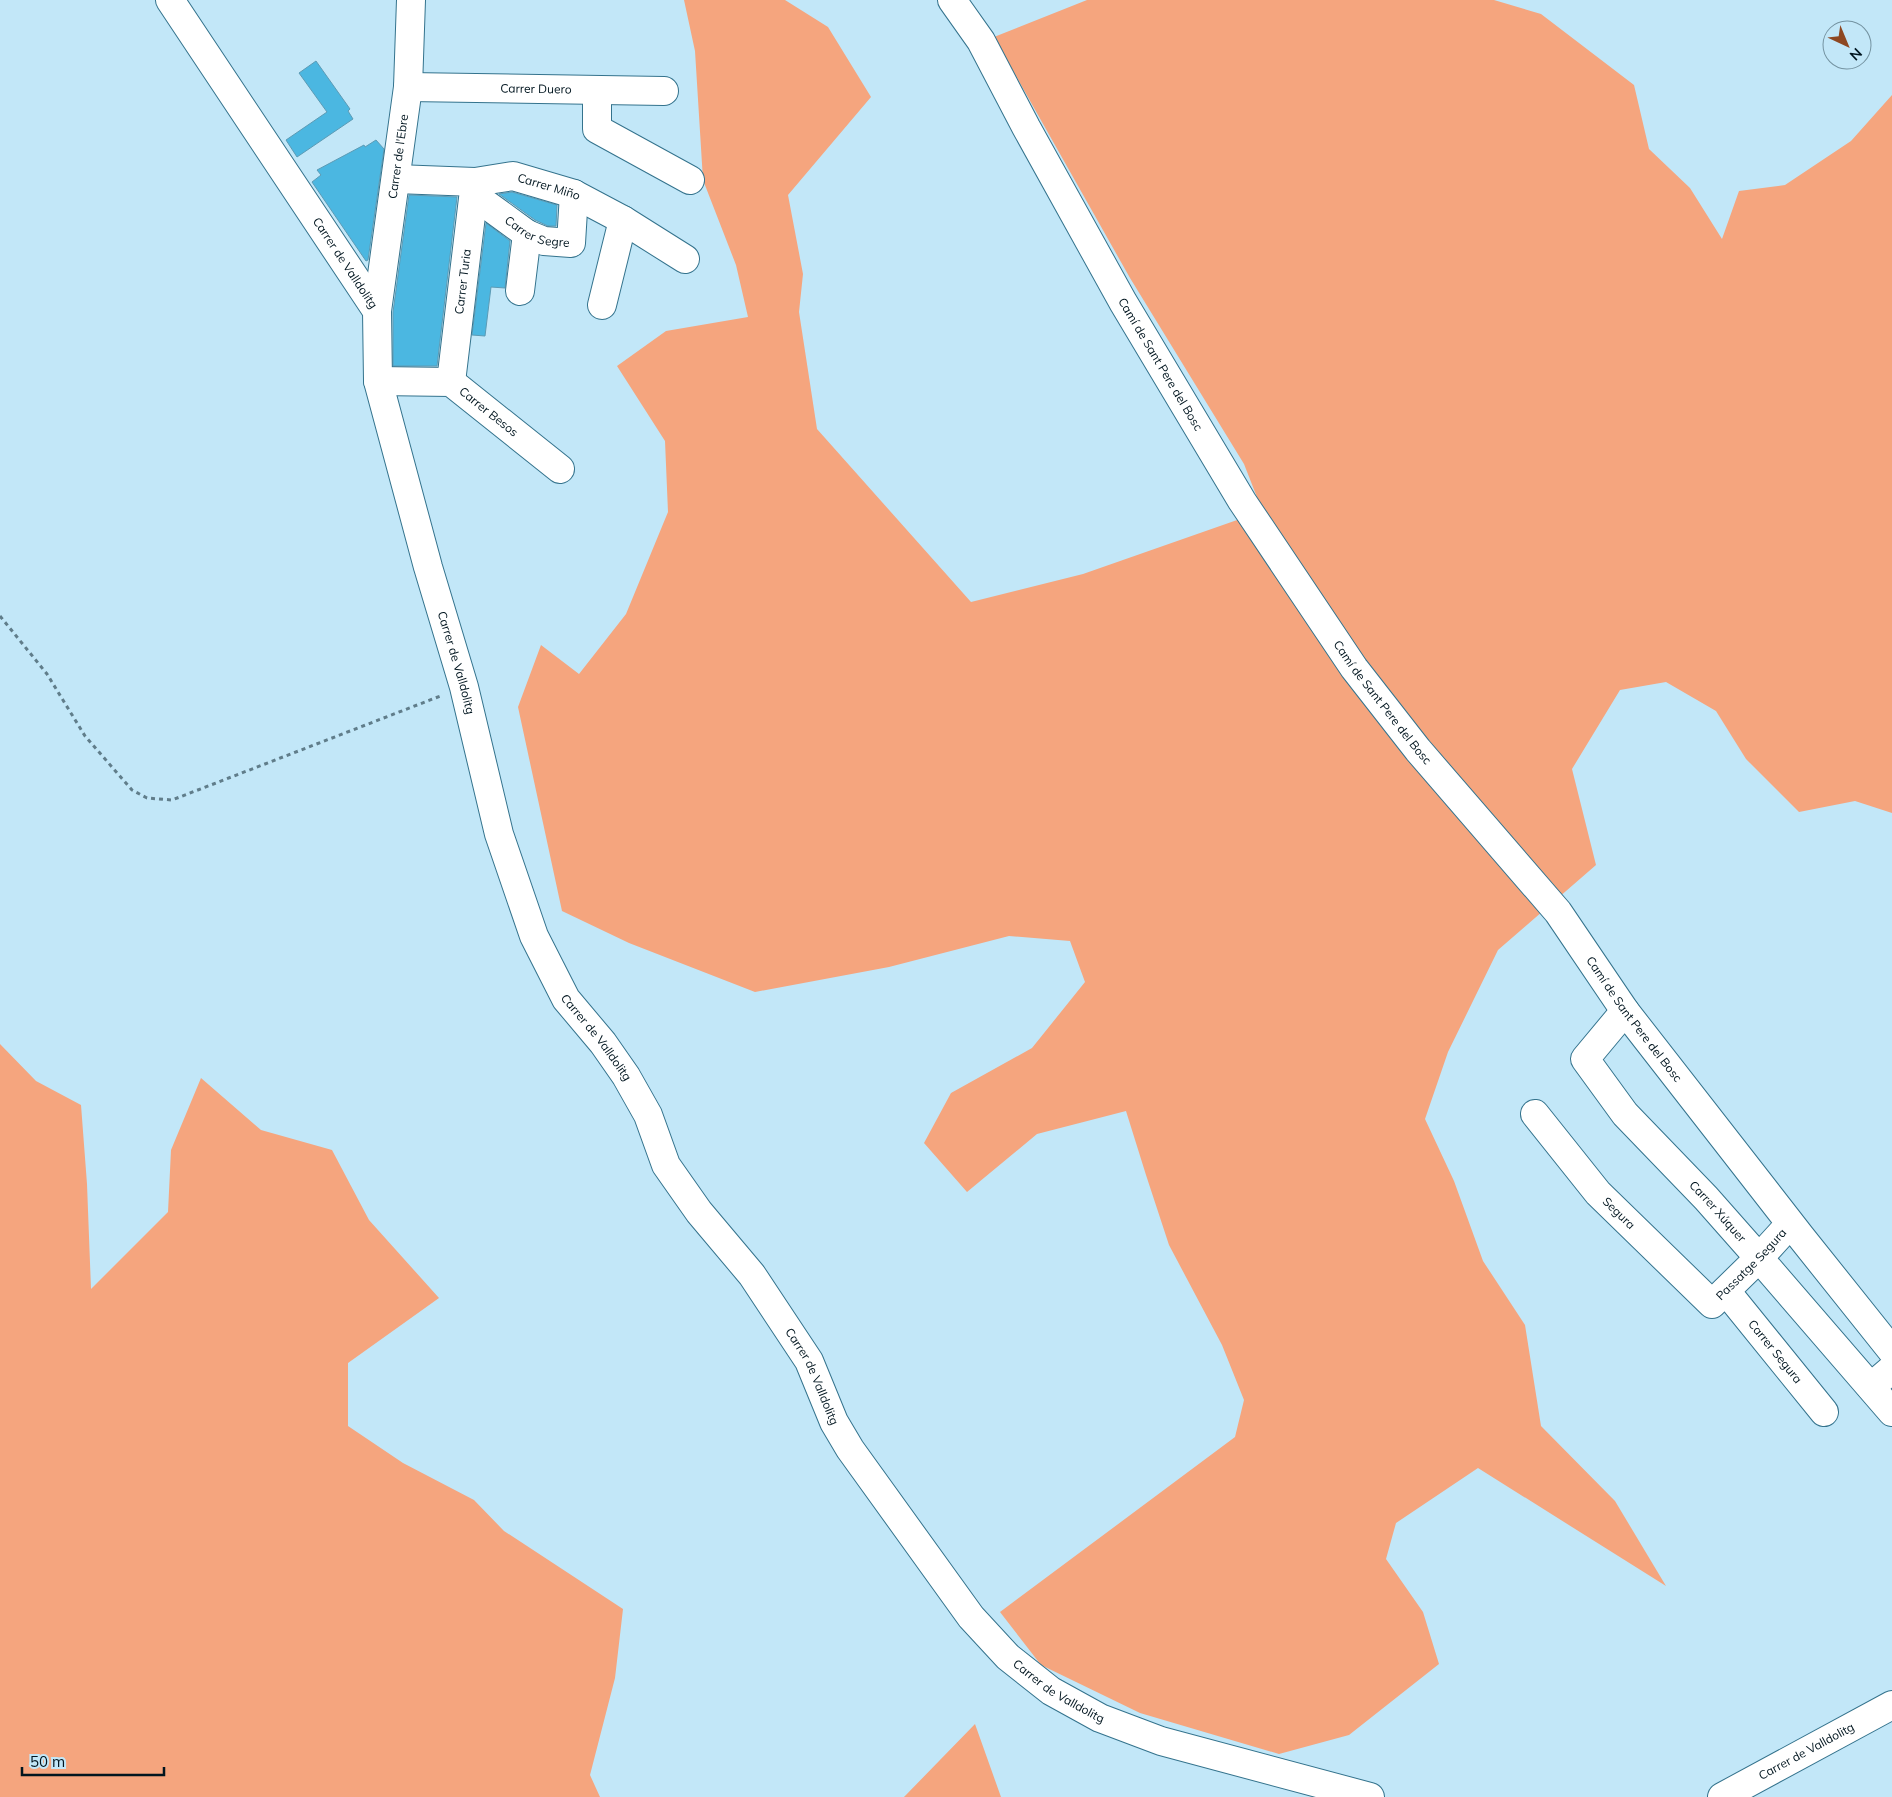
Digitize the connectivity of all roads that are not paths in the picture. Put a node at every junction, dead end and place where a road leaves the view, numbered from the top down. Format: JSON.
{"nodes":[{"id":1,"x":170,"y":0,"type":"edge"},
{"id":2,"x":411,"y":0,"type":"edge"},
{"id":3,"x":952,"y":0,"type":"edge"},
{"id":4,"x":408,"y":87,"type":"junction"},
{"id":5,"x":598,"y":90,"type":"junction"},
{"id":6,"x":664,"y":91,"type":"dead end"},
{"id":7,"x":396,"y":179,"type":"junction"},
{"id":8,"x":690,"y":180,"type":"dead end"},
{"id":9,"x":475,"y":182,"type":"junction"},
{"id":10,"x":574,"y":194,"type":"junction"},
{"id":11,"x":623,"y":220,"type":"junction"},
{"id":12,"x":528,"y":234,"type":"junction"},
{"id":13,"x":685,"y":259,"type":"dead end"},
{"id":14,"x":520,"y":291,"type":"dead end"},
{"id":15,"x":602,"y":305,"type":"dead end"},
{"id":16,"x":377,"y":311,"type":"junction"},
{"id":17,"x":378,"y":381,"type":"junction"},
{"id":18,"x":451,"y":382,"type":"junction"},
{"id":19,"x":560,"y":468,"type":"dead end"},
{"id":20,"x":1624,"y":1011,"type":"junction"},
{"id":21,"x":1535,"y":1114,"type":"dead end"},
{"id":22,"x":1790,"y":1224,"type":"junction"},
{"id":23,"x":1760,"y":1258,"type":"junction"},
{"id":24,"x":1719,"y":1297,"type":"junction"},
{"id":25,"x":1892,"y":1350,"type":"edge"},
{"id":26,"x":1892,"y":1369,"type":"edge"},
{"id":27,"x":1871,"y":1387,"type":"junction"},
{"id":28,"x":1824,"y":1412,"type":"dead end"},
{"id":29,"x":1892,"y":1412,"type":"edge"},
{"id":30,"x":1892,"y":1705,"type":"edge"},
{"id":31,"x":1370,"y":1797,"type":"edge"},
{"id":32,"x":1722,"y":1797,"type":"edge"}],
"edges":[{"from":1,"to":16,"type":"street","name":"Carrer de Valldolitg"},
{"from":2,"to":4,"type":"street","name":"Carrer de l'Ebre"},
{"from":3,"to":20,"type":"street","name":"Camí de Sant Pere del Bosc"},
{"from":4,"to":5,"type":"street","name":"Carrer Duero"},
{"from":4,"to":7,"type":"street","name":"Carrer de l'Ebre"},
{"from":5,"to":6,"type":"street","name":"Carrer Duero"},
{"from":5,"to":8,"type":"street"},
{"from":7,"to":9,"type":"street","name":"Carrer Miño"},
{"from":7,"to":16,"type":"street","name":"Carrer de l'Ebre"},
{"from":9,"to":10,"type":"street","name":"Carrer Miño"},
{"from":9,"to":12,"type":"street","name":"Carrer Segre"},
{"from":9,"to":18,"type":"street","name":"Carrer Turia"},
{"from":10,"to":11,"type":"street","name":"Carrer Miño"},
{"from":10,"to":12,"type":"street","name":"Carrer Segre"},
{"from":11,"to":13,"type":"street","name":"Carrer Miño"},
{"from":11,"to":15,"type":"street"},
{"from":12,"to":14,"type":"street"},
{"from":16,"to":17,"type":"street","name":"Carrer de Valldolitg"},
{"from":17,"to":18,"type":"street","name":"Carrer Besos"},
{"from":17,"to":31,"type":"street","name":"Carrer de Valldolitg"},
{"from":18,"to":19,"type":"street","name":"Carrer Besos"},
{"from":20,"to":22,"type":"street","name":"Camí de Sant Pere del Bosc"},
{"from":20,"to":23,"type":"street","name":"Carrer Xúquer"},
{"from":21,"to":24,"type":"street","name":"Segura"},
{"from":22,"to":23,"type":"street","name":"Passatge Segura"},
{"from":22,"to":25,"type":"street","name":"Camí de Sant Pere del Bosc"},
{"from":23,"to":24,"type":"street","name":"Passatge Segura"},
{"from":23,"to":27,"type":"street","name":"Carrer Xúquer"},
{"from":24,"to":28,"type":"street","name":"Carrer Segura"},
{"from":26,"to":27,"type":"street"},
{"from":27,"to":29,"type":"street","name":"Carrer Xúquer"},
{"from":30,"to":32,"type":"street","name":"Carrer de Valldolitg"}]}
